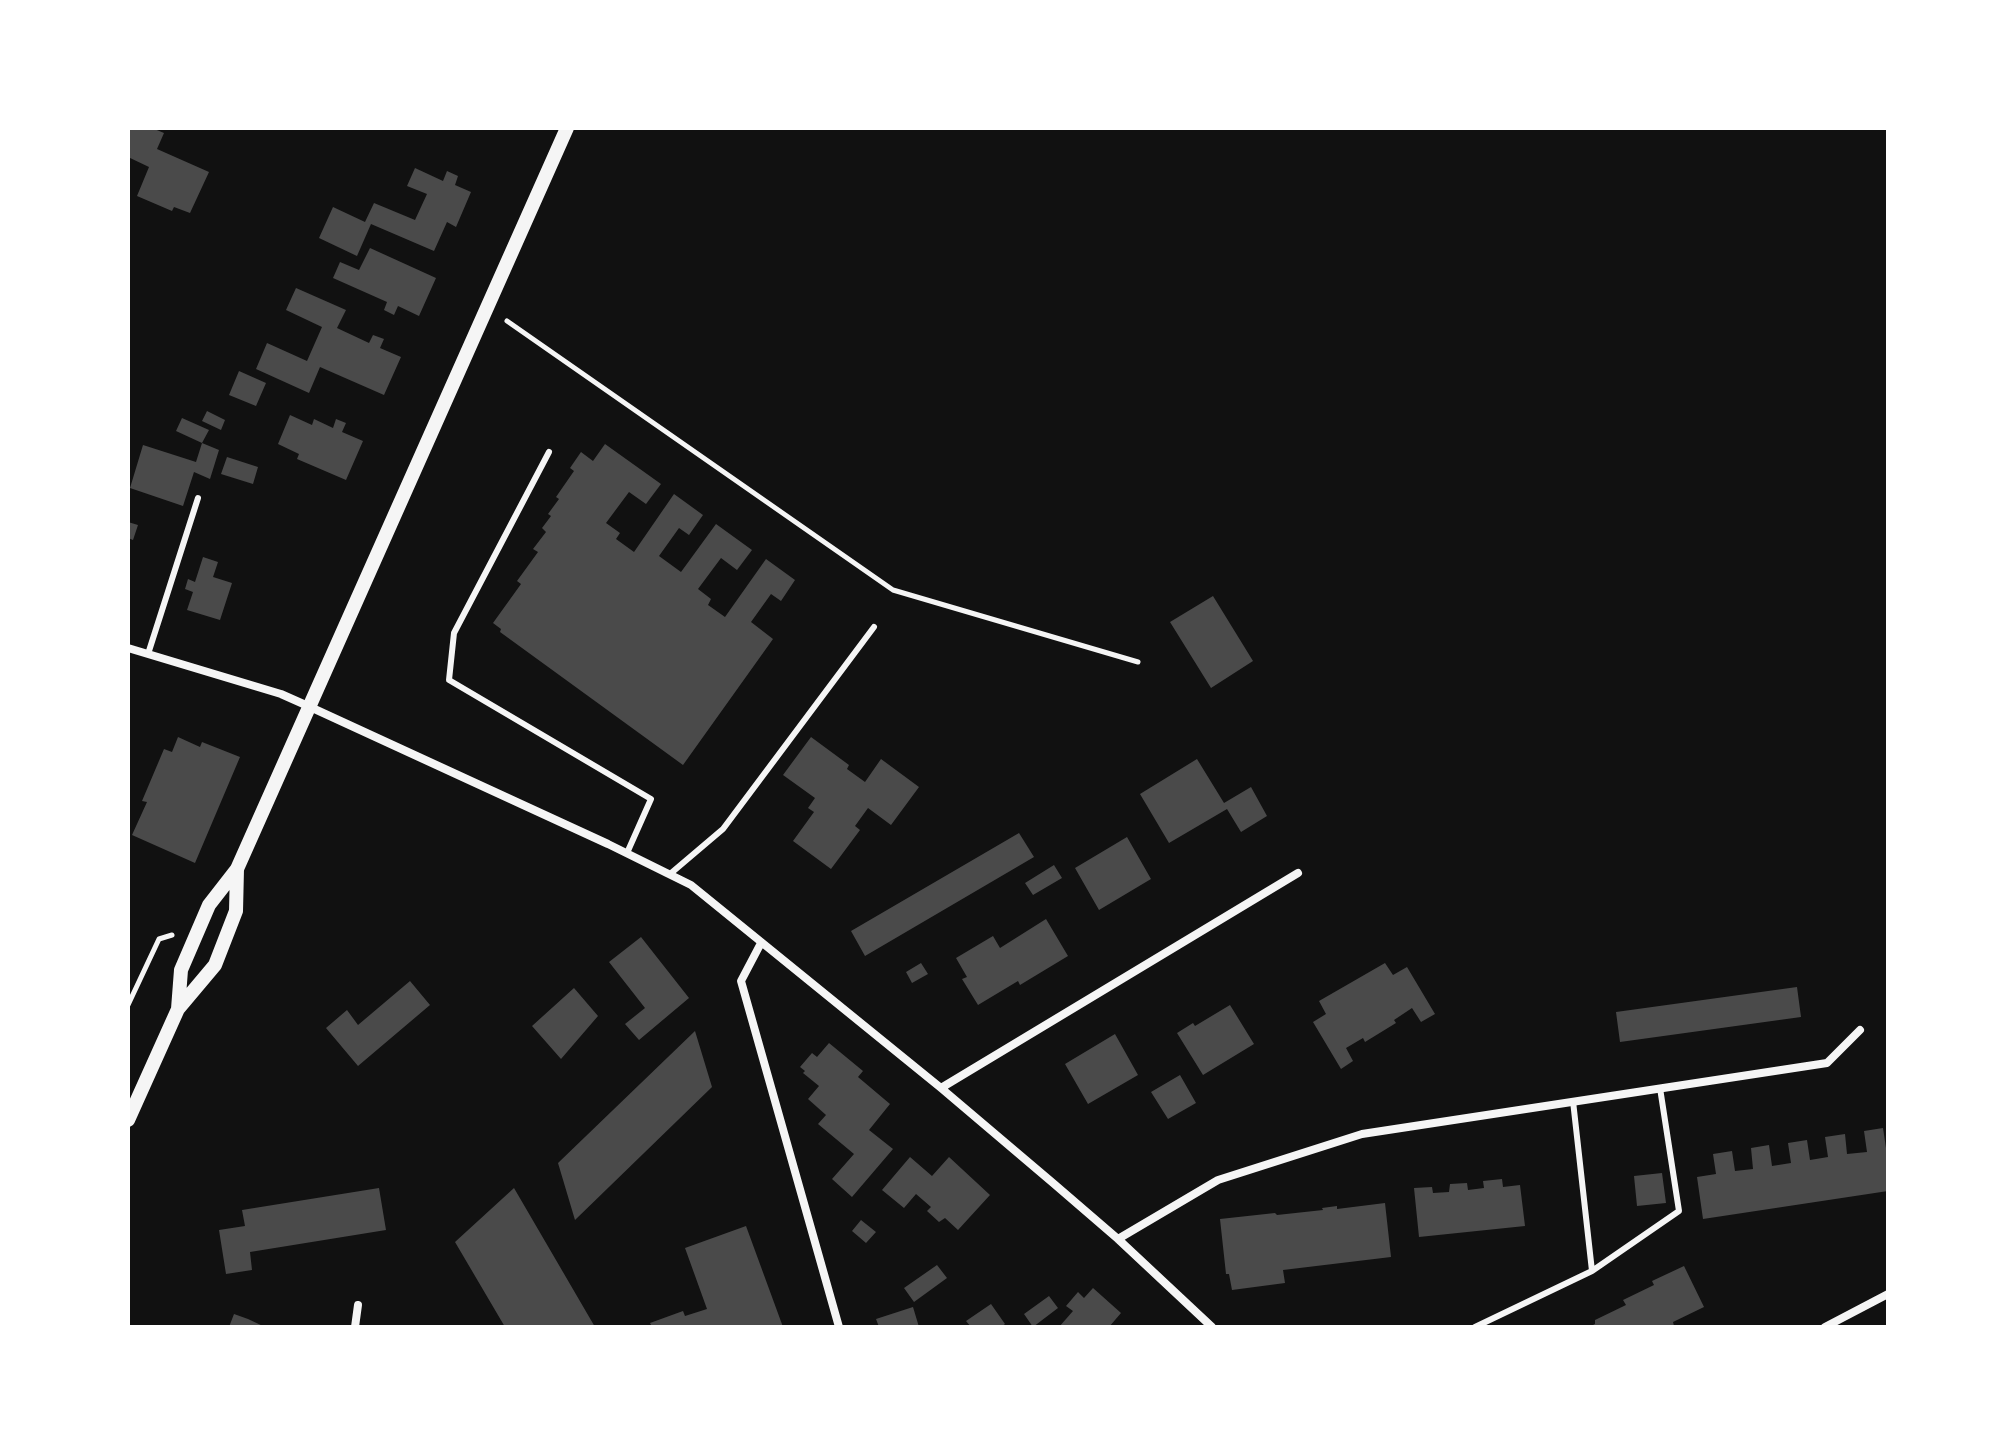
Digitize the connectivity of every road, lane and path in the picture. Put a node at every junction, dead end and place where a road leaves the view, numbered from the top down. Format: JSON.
{"nodes":[{"id":1,"x":567,"y":128,"type":"edge"},
{"id":2,"x":484,"y":312,"type":"junction"},
{"id":3,"x":549,"y":452,"type":"dead end"},
{"id":4,"x":198,"y":498,"type":"dead end"},
{"id":5,"x":874,"y":627,"type":"dead end"},
{"id":6,"x":128,"y":648,"type":"edge"},
{"id":7,"x":148,"y":654,"type":"junction"},
{"id":8,"x":1138,"y":662,"type":"dead end"},
{"id":9,"x":308,"y":706,"type":"junction"},
{"id":10,"x":627,"y":853,"type":"junction"},
{"id":11,"x":237,"y":869,"type":"junction"},
{"id":12,"x":1298,"y":873,"type":"dead end"},
{"id":13,"x":670,"y":874,"type":"junction"},
{"id":14,"x":159,"y":939,"type":"dead end"},
{"id":15,"x":761,"y":943,"type":"junction"},
{"id":16,"x":128,"y":1005,"type":"edge"},
{"id":17,"x":178,"y":1009,"type":"junction"},
{"id":18,"x":1860,"y":1030,"type":"dead end"},
{"id":19,"x":941,"y":1088,"type":"junction"},
{"id":20,"x":1660,"y":1088,"type":"junction"},
{"id":21,"x":1573,"y":1101,"type":"junction"},
{"id":22,"x":128,"y":1120,"type":"edge"},
{"id":23,"x":1118,"y":1239,"type":"junction"},
{"id":24,"x":1592,"y":1271,"type":"junction"},
{"id":25,"x":1888,"y":1294,"type":"edge"},
{"id":26,"x":358,"y":1305,"type":"dead end"},
{"id":27,"x":355,"y":1327,"type":"edge"},
{"id":28,"x":839,"y":1327,"type":"edge"},
{"id":29,"x":1212,"y":1327,"type":"edge"},
{"id":30,"x":1475,"y":1327,"type":"edge"},
{"id":31,"x":1825,"y":1327,"type":"edge"}],
"edges":[{"from":1,"to":2,"type":"street"},
{"from":2,"to":8,"type":"path"},
{"from":2,"to":9,"type":"street"},
{"from":3,"to":10,"type":"lane"},
{"from":4,"to":7,"type":"lane"},
{"from":5,"to":13,"type":"lane"},
{"from":6,"to":7,"type":"street"},
{"from":7,"to":9,"type":"street"},
{"from":9,"to":10,"type":"street"},
{"from":9,"to":11,"type":"street"},
{"from":10,"to":13,"type":"street"},
{"from":11,"to":17,"type":"street"},
{"from":11,"to":17,"type":"street"},
{"from":12,"to":19,"type":"street"},
{"from":13,"to":15,"type":"street"},
{"from":14,"to":16,"type":"path"},
{"from":15,"to":19,"type":"street"},
{"from":15,"to":28,"type":"street"},
{"from":17,"to":22,"type":"street"},
{"from":18,"to":20,"type":"street"},
{"from":19,"to":23,"type":"street"},
{"from":20,"to":21,"type":"street"},
{"from":20,"to":24,"type":"lane"},
{"from":21,"to":23,"type":"street"},
{"from":21,"to":24,"type":"lane"},
{"from":23,"to":29,"type":"street"},
{"from":24,"to":30,"type":"lane"},
{"from":25,"to":31,"type":"street"},
{"from":26,"to":27,"type":"street"}]}
